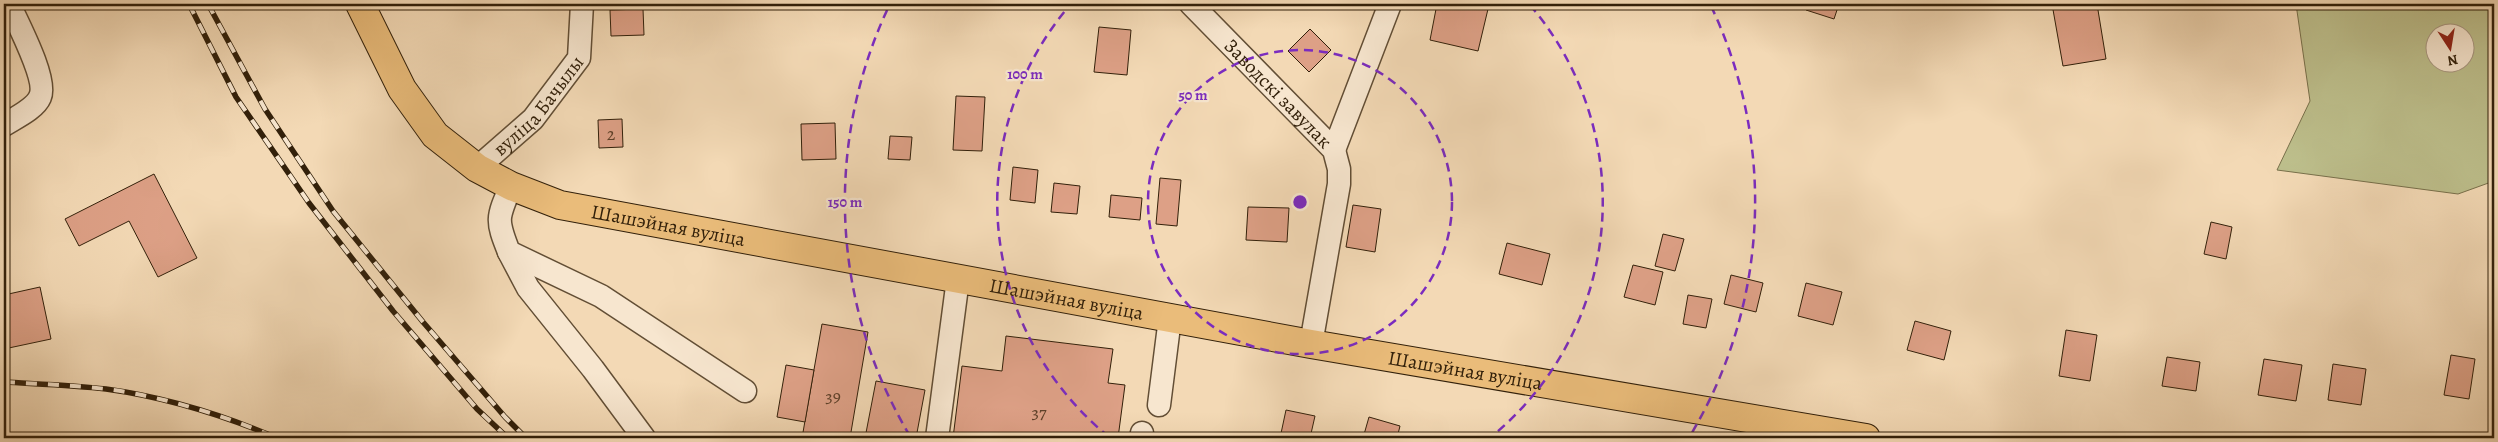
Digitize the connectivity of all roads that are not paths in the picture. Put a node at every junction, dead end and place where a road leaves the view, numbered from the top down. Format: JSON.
{"nodes":[{"id":1,"x":9,"y":4,"type":"edge"},
{"id":2,"x":360,"y":4,"type":"edge"},
{"id":3,"x":582,"y":4,"type":"edge"},
{"id":4,"x":1191,"y":4,"type":"edge"},
{"id":5,"x":1390,"y":4,"type":"edge"},
{"id":6,"x":4,"y":125,"type":"edge"},
{"id":7,"x":1334,"y":150,"type":"junction"},
{"id":8,"x":477,"y":168,"type":"junction"},
{"id":9,"x":511,"y":186,"type":"junction"},
{"id":10,"x":509,"y":252,"type":"junction"},
{"id":11,"x":958,"y":279,"type":"junction"},
{"id":12,"x":1170,"y":318,"type":"junction"},
{"id":13,"x":1311,"y":344,"type":"junction"},
{"id":14,"x":745,"y":391,"type":"dead end"},
{"id":15,"x":1159,"y":405,"type":"dead end"},
{"id":16,"x":644,"y":438,"type":"edge"},
{"id":17,"x":938,"y":438,"type":"edge"},
{"id":18,"x":1866,"y":438,"type":"edge"}],
"edges":[{"from":1,"to":6,"type":"street"},
{"from":2,"to":8,"type":"main road","name":"Шашэйная вуліца"},
{"from":3,"to":8,"type":"street","name":"вуліца Бачылы"},
{"from":4,"to":7,"type":"street","name":"Заводскі завулак"},
{"from":5,"to":7,"type":"street"},
{"from":7,"to":13,"type":"street","name":"Заводскі завулак"},
{"from":8,"to":9,"type":"main road","name":"Шашэйная вуліца"},
{"from":9,"to":10,"type":"street"},
{"from":9,"to":11,"type":"main road","name":"Шашэйная вуліца"},
{"from":10,"to":14,"type":"street"},
{"from":10,"to":16,"type":"street"},
{"from":11,"to":12,"type":"main road","name":"Шашэйная вуліца"},
{"from":11,"to":17,"type":"street"},
{"from":12,"to":13,"type":"main road","name":"Шашэйная вуліца"},
{"from":12,"to":15,"type":"street"},
{"from":13,"to":18,"type":"main road","name":"Шашэйная вуліца"}]}
